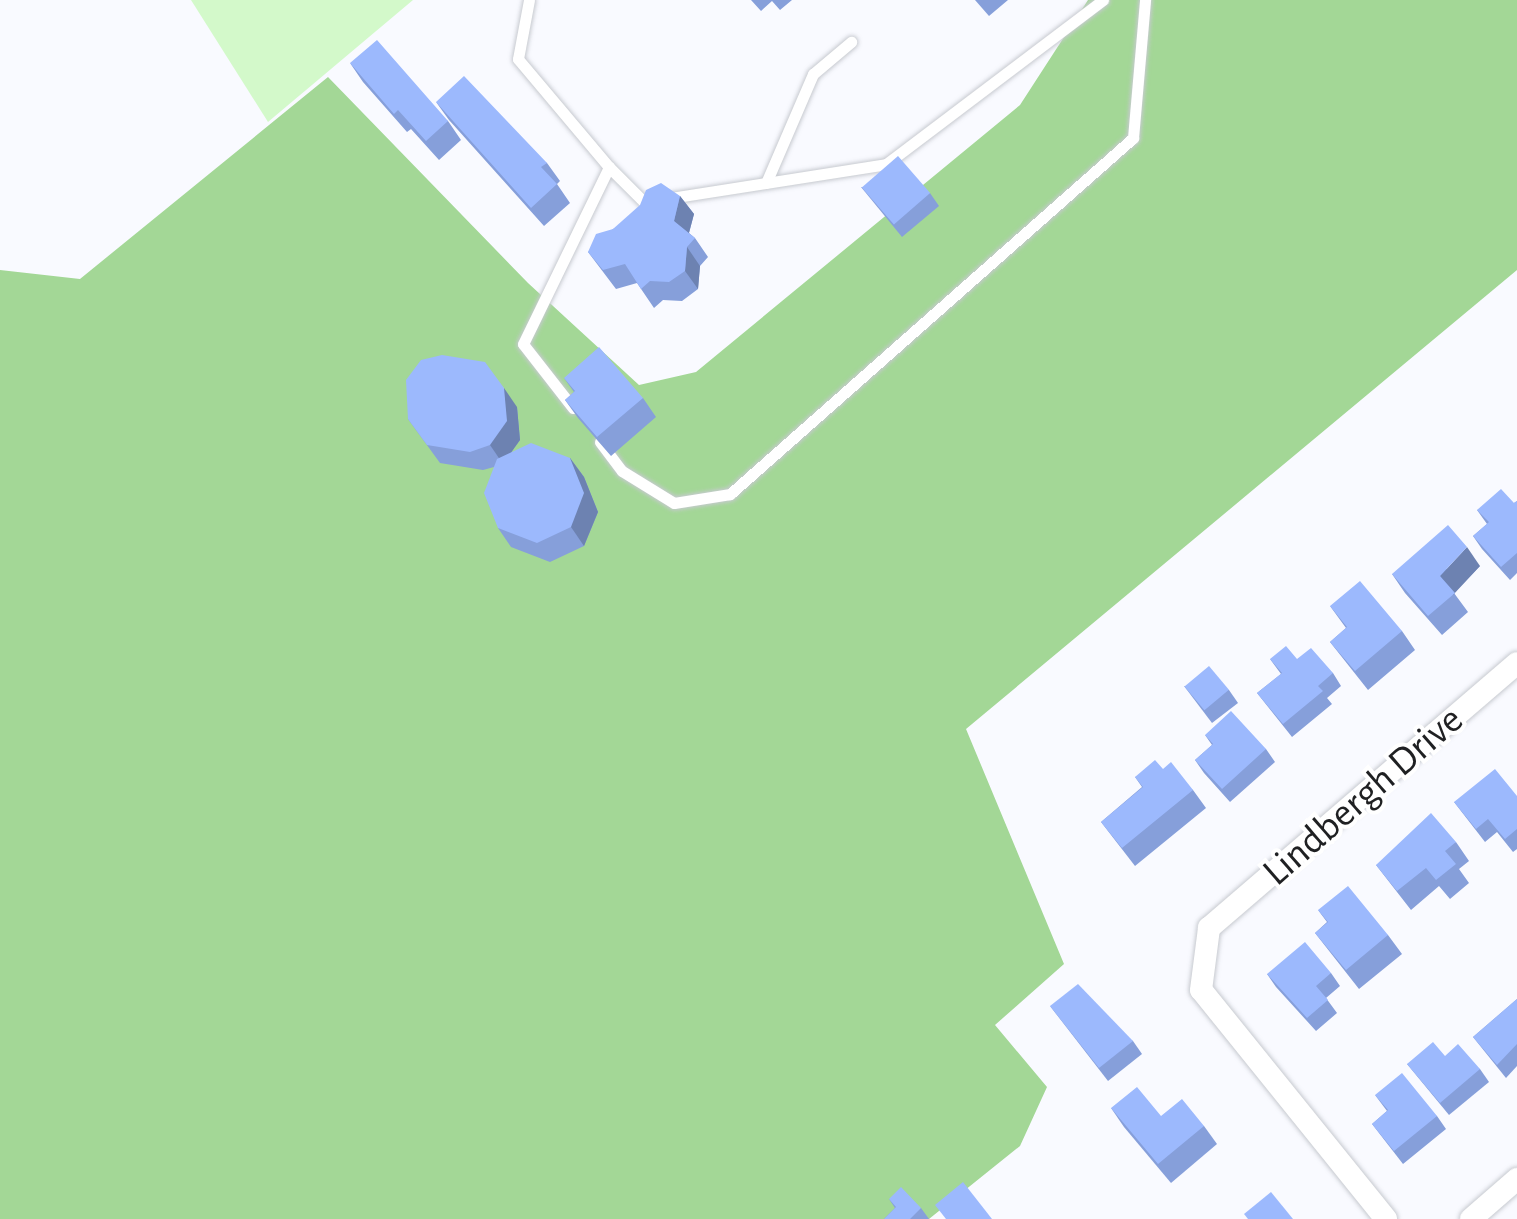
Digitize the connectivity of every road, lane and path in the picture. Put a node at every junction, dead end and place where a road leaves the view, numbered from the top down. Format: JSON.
{"nodes":[{"id":1,"x":529,"y":0,"type":"edge"},
{"id":2,"x":1103,"y":0,"type":"edge"},
{"id":3,"x":1145,"y":0,"type":"edge"},
{"id":4,"x":851,"y":42,"type":"dead end"},
{"id":5,"x":609,"y":167,"type":"junction"},
{"id":6,"x":766,"y":183,"type":"junction"},
{"id":7,"x":578,"y":414,"type":"edge"},
{"id":8,"x":589,"y":428,"type":"edge"},
{"id":9,"x":1517,"y":663,"type":"edge"},
{"id":10,"x":1517,"y":1180,"type":"edge"},
{"id":11,"x":1386,"y":1219,"type":"edge"},
{"id":12,"x":1471,"y":1219,"type":"edge"}],
"edges":[{"from":1,"to":5,"type":"lane"},
{"from":2,"to":6,"type":"lane"},
{"from":3,"to":8,"type":"lane"},
{"from":4,"to":6,"type":"lane"},
{"from":5,"to":6,"type":"lane"},
{"from":5,"to":7,"type":"lane"},
{"from":9,"to":11,"type":"street","name":"Lindbergh Drive"},
{"from":10,"to":12,"type":"street"}]}
